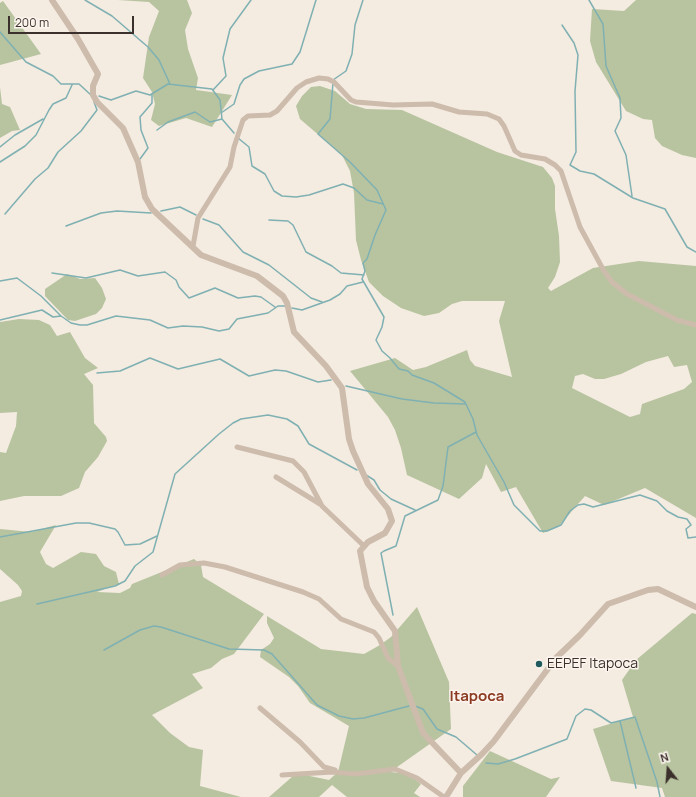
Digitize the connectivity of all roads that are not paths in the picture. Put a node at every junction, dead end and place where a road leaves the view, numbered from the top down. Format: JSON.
{"nodes":[{"id":1,"x":52,"y":0,"type":"edge"},
{"id":2,"x":192,"y":246,"type":"junction"},
{"id":3,"x":696,"y":325,"type":"edge"},
{"id":4,"x":238,"y":447,"type":"dead end"},
{"id":5,"x":276,"y":477,"type":"dead end"},
{"id":6,"x":322,"y":506,"type":"junction"},
{"id":7,"x":364,"y":546,"type":"junction"},
{"id":8,"x":162,"y":576,"type":"dead end"},
{"id":9,"x":696,"y":607,"type":"edge"},
{"id":10,"x":398,"y":666,"type":"junction"},
{"id":11,"x":260,"y":708,"type":"dead end"},
{"id":12,"x":342,"y":772,"type":"junction"},
{"id":13,"x":461,"y":773,"type":"junction"},
{"id":14,"x":282,"y":774,"type":"dead end"},
{"id":15,"x":445,"y":797,"type":"edge"}],
"edges":[{"from":1,"to":2,"type":"street"},
{"from":2,"to":3,"type":"street"},
{"from":2,"to":7,"type":"street"},
{"from":4,"to":6,"type":"street"},
{"from":5,"to":6,"type":"street"},
{"from":6,"to":7,"type":"street"},
{"from":7,"to":10,"type":"street"},
{"from":8,"to":10,"type":"street"},
{"from":9,"to":13,"type":"street"},
{"from":10,"to":13,"type":"street"},
{"from":11,"to":12,"type":"street"},
{"from":12,"to":14,"type":"street"},
{"from":12,"to":15,"type":"street"},
{"from":13,"to":15,"type":"street"}]}
